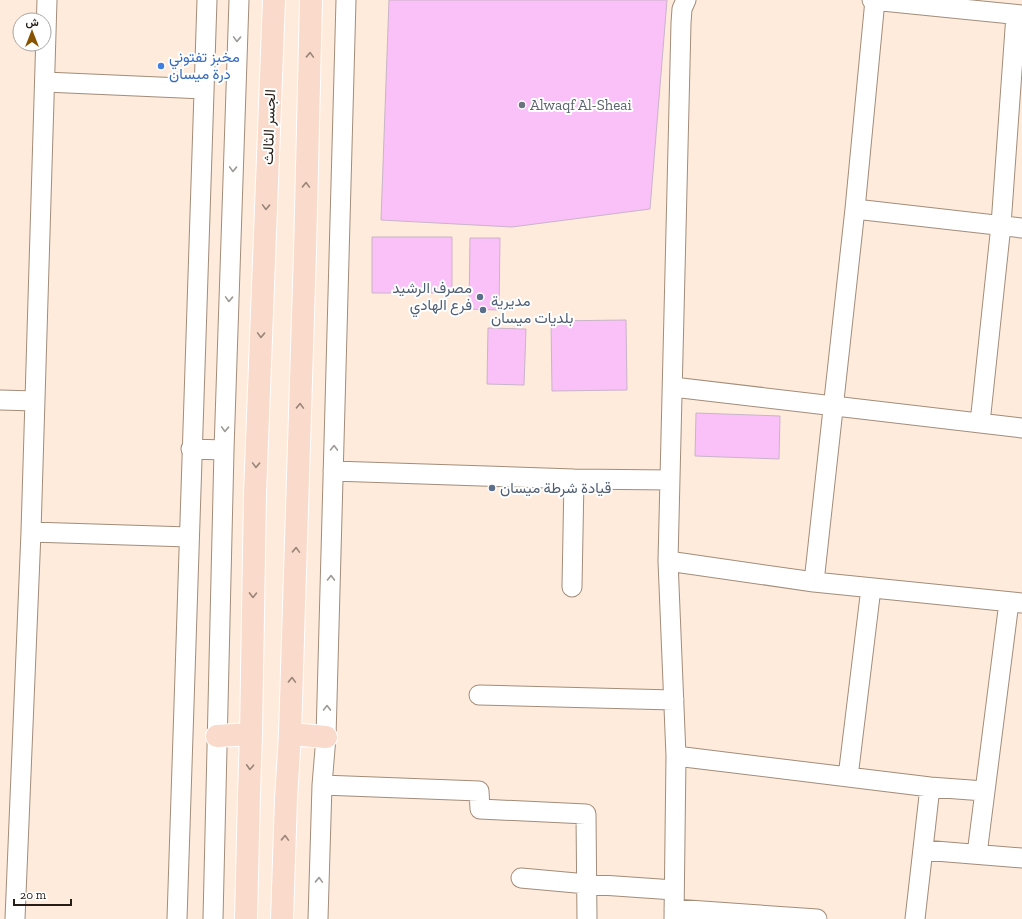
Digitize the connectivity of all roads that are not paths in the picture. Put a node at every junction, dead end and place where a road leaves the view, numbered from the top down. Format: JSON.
{"nodes":[{"id":1,"x":47,"y":0,"type":"edge"},
{"id":2,"x":207,"y":0,"type":"edge"},
{"id":3,"x":239,"y":0,"type":"edge"},
{"id":4,"x":274,"y":0,"type":"edge"},
{"id":5,"x":311,"y":0,"type":"edge"},
{"id":6,"x":346,"y":0,"type":"edge"},
{"id":7,"x":686,"y":0,"type":"edge"},
{"id":8,"x":872,"y":0,"type":"edge"},
{"id":9,"x":875,"y":0,"type":"edge"},
{"id":10,"x":1019,"y":15,"type":"edge"},
{"id":11,"x":45,"y":82,"type":"junction"},
{"id":12,"x":204,"y":89,"type":"junction"},
{"id":13,"x":855,"y":209,"type":"junction"},
{"id":14,"x":1001,"y":226,"type":"junction"},
{"id":15,"x":1022,"y":228,"type":"edge"},
{"id":16,"x":673,"y":387,"type":"junction"},
{"id":17,"x":0,"y":400,"type":"edge"},
{"id":18,"x":35,"y":402,"type":"junction"},
{"id":19,"x":833,"y":406,"type":"junction"},
{"id":20,"x":980,"y":422,"type":"junction"},
{"id":21,"x":1022,"y":428,"type":"edge"},
{"id":22,"x":191,"y":449,"type":"junction"},
{"id":23,"x":224,"y":450,"type":"junction"},
{"id":24,"x":333,"y":471,"type":"junction"},
{"id":25,"x":574,"y":479,"type":"junction"},
{"id":26,"x":670,"y":480,"type":"junction"},
{"id":27,"x":31,"y":532,"type":"junction"},
{"id":28,"x":189,"y":537,"type":"junction"},
{"id":29,"x":668,"y":561,"type":"junction"},
{"id":30,"x":814,"y":582,"type":"junction"},
{"id":31,"x":572,"y":587,"type":"dead end"},
{"id":32,"x":871,"y":588,"type":"junction"},
{"id":33,"x":1015,"y":603,"type":"edge"},
{"id":34,"x":479,"y":695,"type":"dead end"},
{"id":35,"x":674,"y":700,"type":"junction"},
{"id":36,"x":251,"y":734,"type":"junction"},
{"id":37,"x":290,"y":734,"type":"junction"},
{"id":38,"x":217,"y":736,"type":"junction"},
{"id":39,"x":326,"y":738,"type":"junction"},
{"id":40,"x":676,"y":756,"type":"junction"},
{"id":41,"x":848,"y":777,"type":"junction"},
{"id":42,"x":322,"y":785,"type":"junction"},
{"id":43,"x":930,"y":786,"type":"junction"},
{"id":44,"x":984,"y":791,"type":"junction"},
{"id":45,"x":923,"y":850,"type":"junction"},
{"id":46,"x":977,"y":854,"type":"junction"},
{"id":47,"x":1022,"y":858,"type":"edge"},
{"id":48,"x":521,"y":878,"type":"dead end"},
{"id":49,"x":587,"y":884,"type":"junction"},
{"id":50,"x":674,"y":890,"type":"junction"},
{"id":51,"x":674,"y":914,"type":"edge"},
{"id":52,"x":16,"y":919,"type":"edge"},
{"id":53,"x":177,"y":919,"type":"edge"},
{"id":54,"x":213,"y":919,"type":"edge"},
{"id":55,"x":246,"y":919,"type":"edge"},
{"id":56,"x":282,"y":919,"type":"edge"},
{"id":57,"x":318,"y":919,"type":"edge"},
{"id":58,"x":587,"y":919,"type":"edge"},
{"id":59,"x":817,"y":919,"type":"edge"},
{"id":60,"x":916,"y":919,"type":"edge"}],
"edges":[{"from":1,"to":11,"type":"street"},
{"from":2,"to":12,"type":"street"},
{"from":3,"to":23,"type":"street","one_way":true},
{"from":4,"to":36,"type":"main road","name":"الجسر الثالث","one_way":true},
{"from":37,"to":5,"type":"main road","one_way":true},
{"from":24,"to":6,"type":"street","one_way":true},
{"from":7,"to":16,"type":"street"},
{"from":8,"to":9,"type":"street"},
{"from":9,"to":10,"type":"street"},
{"from":9,"to":13,"type":"street"},
{"from":10,"to":14,"type":"street"},
{"from":11,"to":12,"type":"street"},
{"from":11,"to":18,"type":"street"},
{"from":12,"to":22,"type":"street"},
{"from":13,"to":14,"type":"street"},
{"from":13,"to":19,"type":"street"},
{"from":14,"to":15,"type":"street"},
{"from":14,"to":20,"type":"street"},
{"from":16,"to":19,"type":"street"},
{"from":16,"to":26,"type":"street"},
{"from":17,"to":18,"type":"street"},
{"from":18,"to":27,"type":"street"},
{"from":19,"to":20,"type":"street"},
{"from":19,"to":30,"type":"street"},
{"from":20,"to":21,"type":"street"},
{"from":22,"to":23,"type":"street"},
{"from":22,"to":28,"type":"street"},
{"from":23,"to":38,"type":"street"},
{"from":24,"to":25,"type":"street"},
{"from":39,"to":24,"type":"street","one_way":true},
{"from":25,"to":26,"type":"street"},
{"from":25,"to":31,"type":"street"},
{"from":26,"to":29,"type":"street"},
{"from":27,"to":28,"type":"street"},
{"from":27,"to":52,"type":"street"},
{"from":28,"to":53,"type":"street"},
{"from":29,"to":30,"type":"street"},
{"from":29,"to":35,"type":"street"},
{"from":30,"to":32,"type":"street"},
{"from":32,"to":33,"type":"street"},
{"from":32,"to":41,"type":"street"},
{"from":33,"to":44,"type":"street"},
{"from":34,"to":35,"type":"street"},
{"from":35,"to":40,"type":"street"},
{"from":36,"to":38,"type":"main road"},
{"from":36,"to":55,"type":"main road","name":"الجسر الثالث","one_way":true},
{"from":37,"to":39,"type":"main road"},
{"from":56,"to":37,"type":"main road","one_way":true},
{"from":38,"to":54,"type":"street"},
{"from":39,"to":42,"type":"street"},
{"from":40,"to":41,"type":"street"},
{"from":40,"to":50,"type":"street"},
{"from":41,"to":43,"type":"street"},
{"from":42,"to":49,"type":"street"},
{"from":57,"to":42,"type":"street","one_way":true},
{"from":43,"to":44,"type":"street"},
{"from":43,"to":45,"type":"street"},
{"from":44,"to":46,"type":"street"},
{"from":45,"to":46,"type":"street"},
{"from":45,"to":60,"type":"street"},
{"from":46,"to":47,"type":"street"},
{"from":48,"to":49,"type":"street"},
{"from":49,"to":50,"type":"street"},
{"from":49,"to":58,"type":"street"},
{"from":50,"to":51,"type":"street"},
{"from":51,"to":59,"type":"street"}]}
